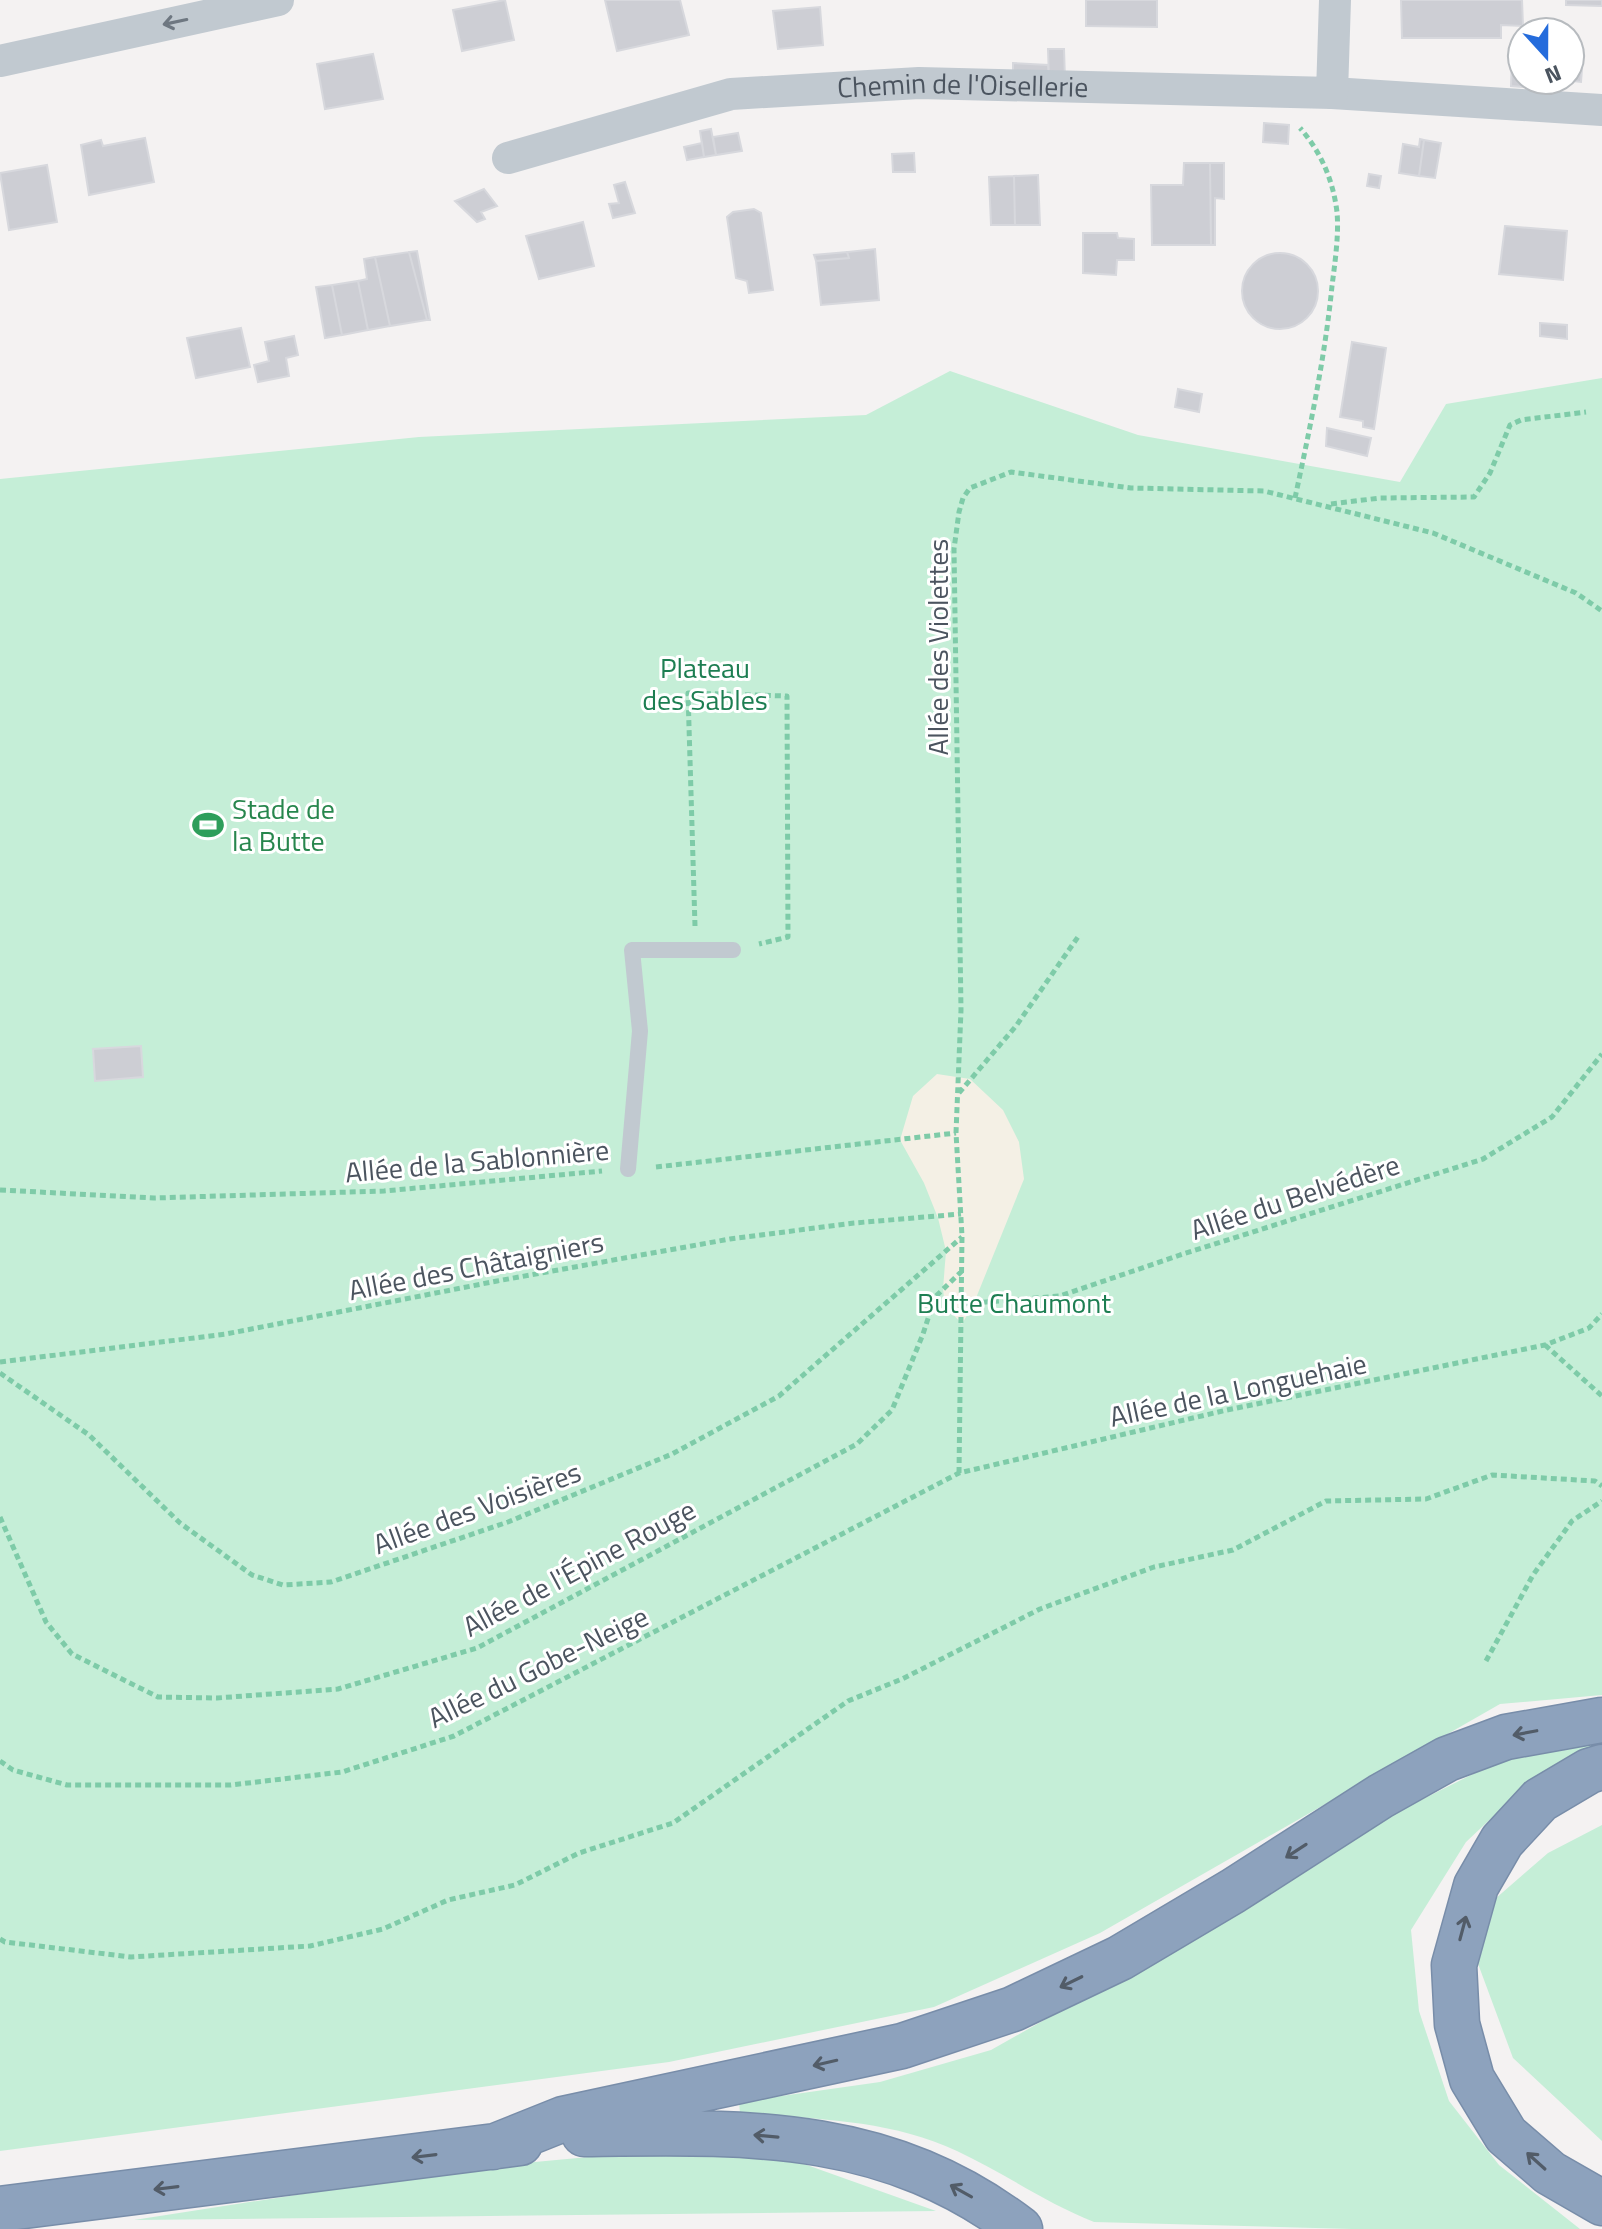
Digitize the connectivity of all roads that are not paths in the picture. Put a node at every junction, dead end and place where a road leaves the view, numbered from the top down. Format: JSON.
{"nodes":[{"id":1,"x":278,"y":0,"type":"edge"},
{"id":2,"x":1335,"y":0,"type":"edge"},
{"id":3,"x":0,"y":61,"type":"edge"},
{"id":4,"x":1332,"y":93,"type":"junction"},
{"id":5,"x":1602,"y":110,"type":"edge"},
{"id":6,"x":508,"y":158,"type":"dead end"},
{"id":7,"x":733,"y":950,"type":"road end"},
{"id":8,"x":628,"y":1169,"type":"road end"},
{"id":9,"x":1602,"y":1720,"type":"edge"},
{"id":10,"x":1602,"y":1767,"type":"edge"},
{"id":11,"x":493,"y":2147,"type":"junction"},
{"id":12,"x":1602,"y":2203,"type":"edge"},
{"id":13,"x":0,"y":2209,"type":"edge"},
{"id":14,"x":1020,"y":2229,"type":"edge"}],
"edges":[{"from":1,"to":3,"type":"street","one_way":true},
{"from":2,"to":4,"type":"street"},
{"from":4,"to":5,"type":"street","name":"Chemin de l'Oisellerie"},
{"from":4,"to":6,"type":"street","name":"Chemin de l'Oisellerie"},
{"from":7,"to":8,"type":"lane"},
{"from":9,"to":11,"type":"highway","one_way":true},
{"from":12,"to":10,"type":"highway","one_way":true},
{"from":11,"to":13,"type":"highway","one_way":true},
{"from":14,"to":11,"type":"highway","one_way":true}]}
